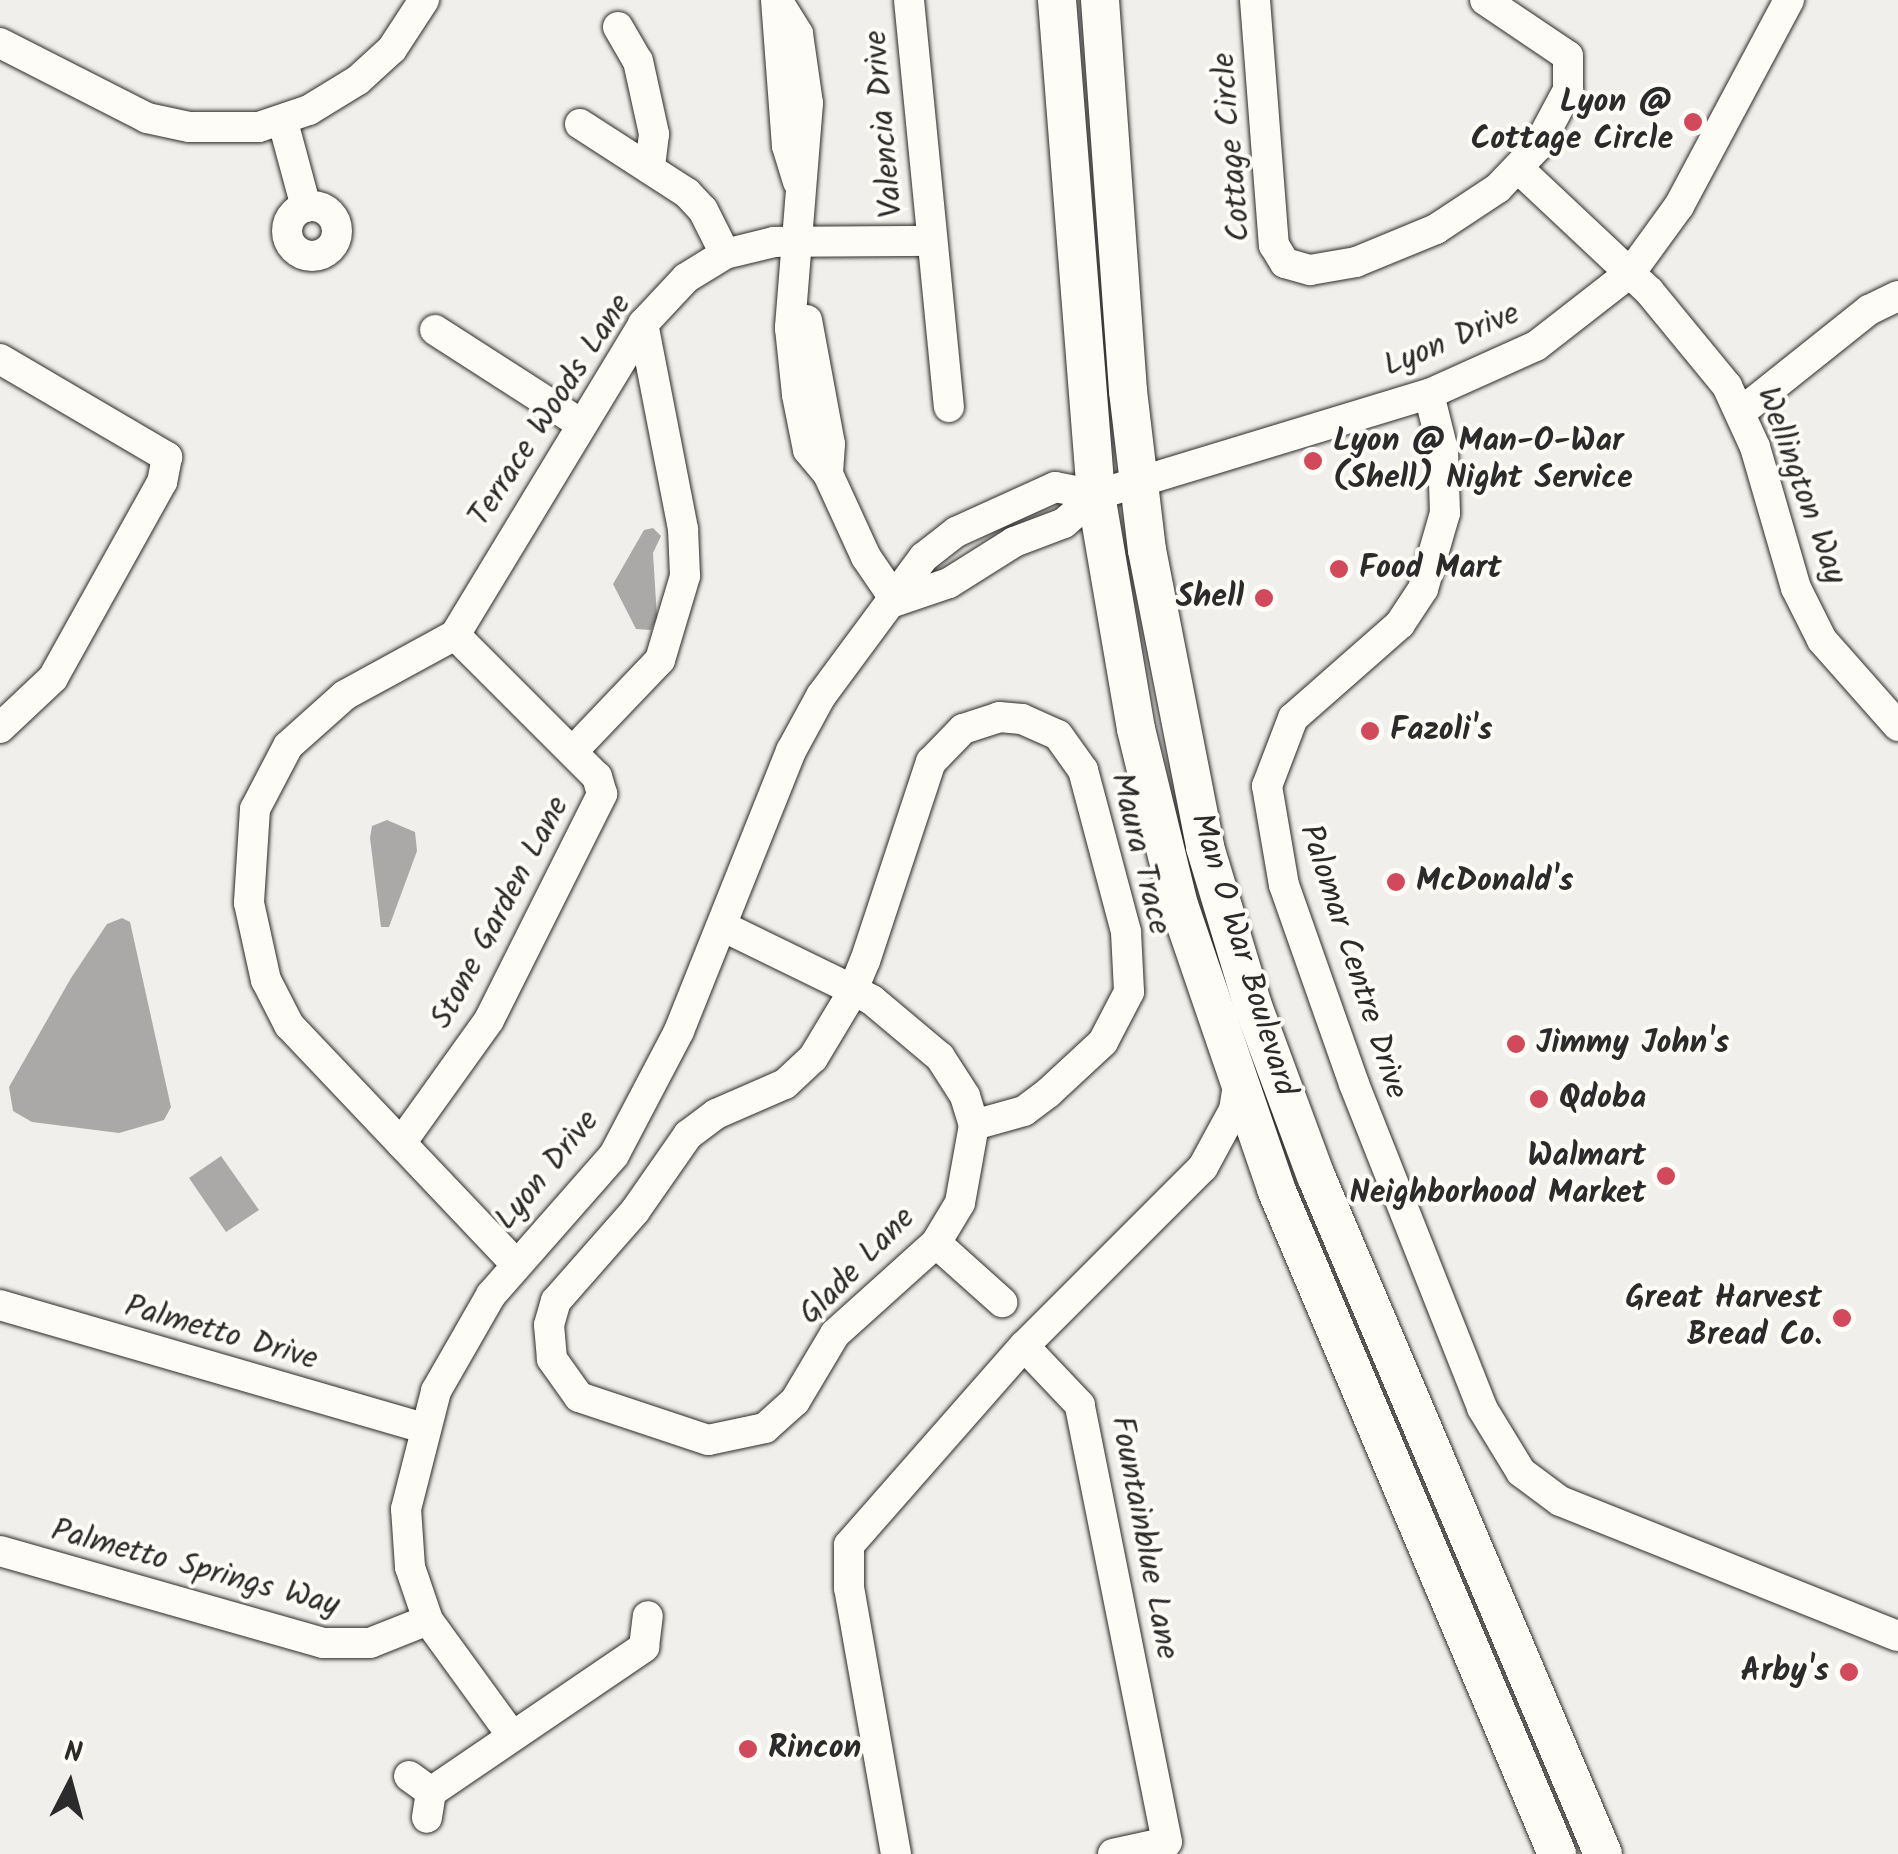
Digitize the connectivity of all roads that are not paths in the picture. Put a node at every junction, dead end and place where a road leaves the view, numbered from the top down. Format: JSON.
{"nodes":[{"id":1,"x":424,"y":0,"type":"edge"},
{"id":2,"x":776,"y":0,"type":"edge"},
{"id":3,"x":910,"y":0,"type":"edge"},
{"id":4,"x":1058,"y":0,"type":"edge"},
{"id":5,"x":1100,"y":0,"type":"edge"},
{"id":6,"x":1256,"y":0,"type":"edge"},
{"id":7,"x":1485,"y":0,"type":"edge"},
{"id":8,"x":1789,"y":0,"type":"edge"},
{"id":9,"x":618,"y":26,"type":"dead end"},
{"id":10,"x":0,"y":44,"type":"edge"},
{"id":11,"x":283,"y":122,"type":"junction"},
{"id":12,"x":580,"y":124,"type":"dead end"},
{"id":13,"x":1519,"y":168,"type":"junction"},
{"id":14,"x":650,"y":169,"type":"junction"},
{"id":15,"x":306,"y":207,"type":"dead end"},
{"id":16,"x":794,"y":240,"type":"junction"},
{"id":17,"x":930,"y":241,"type":"junction"},
{"id":18,"x":725,"y":254,"type":"junction"},
{"id":19,"x":1631,"y":272,"type":"junction"},
{"id":20,"x":1898,"y":296,"type":"edge"},
{"id":21,"x":643,"y":324,"type":"junction"},
{"id":22,"x":435,"y":330,"type":"dead end"},
{"id":23,"x":0,"y":359,"type":"edge"},
{"id":24,"x":1429,"y":394,"type":"junction"},
{"id":25,"x":948,"y":407,"type":"dead end"},
{"id":26,"x":1741,"y":412,"type":"junction"},
{"id":27,"x":580,"y":424,"type":"junction"},
{"id":28,"x":1139,"y":482,"type":"junction"},
{"id":29,"x":1096,"y":495,"type":"junction"},
{"id":30,"x":896,"y":601,"type":"junction"},
{"id":31,"x":455,"y":635,"type":"junction"},
{"id":32,"x":1898,"y":726,"type":"edge"},
{"id":33,"x":0,"y":728,"type":"edge"},
{"id":34,"x":573,"y":752,"type":"junction"},
{"id":35,"x":722,"y":926,"type":"junction"},
{"id":36,"x":853,"y":990,"type":"junction"},
{"id":37,"x":1238,"y":1085,"type":"junction"},
{"id":38,"x":974,"y":1125,"type":"junction"},
{"id":39,"x":401,"y":1143,"type":"junction"},
{"id":40,"x":1265,"y":1159,"type":"junction"},
{"id":41,"x":1203,"y":1167,"type":"junction"},
{"id":42,"x":936,"y":1243,"type":"junction"},
{"id":43,"x":516,"y":1264,"type":"junction"},
{"id":44,"x":1002,"y":1302,"type":"dead end"},
{"id":45,"x":0,"y":1305,"type":"edge"},
{"id":46,"x":1024,"y":1346,"type":"junction"},
{"id":47,"x":424,"y":1428,"type":"junction"},
{"id":48,"x":0,"y":1552,"type":"edge"},
{"id":49,"x":648,"y":1616,"type":"dead end"},
{"id":50,"x":428,"y":1620,"type":"junction"},
{"id":51,"x":1898,"y":1636,"type":"edge"},
{"id":52,"x":510,"y":1733,"type":"junction"},
{"id":53,"x":422,"y":1795,"type":"dead end"},
{"id":54,"x":896,"y":1854,"type":"edge"},
{"id":55,"x":1113,"y":1854,"type":"edge"},
{"id":56,"x":1557,"y":1854,"type":"edge"},
{"id":57,"x":1603,"y":1854,"type":"edge"}],
"edges":[{"from":1,"to":11,"type":"street"},
{"from":2,"to":16,"type":"street"},
{"from":3,"to":17,"type":"street","name":"Valencia Drive"},
{"from":4,"to":29,"type":"main road","name":"Man O War Boulevard"},
{"from":5,"to":28,"type":"main road","name":"Man O War Boulevard"},
{"from":6,"to":13,"type":"street","name":"Cottage Circle"},
{"from":7,"to":13,"type":"street","name":"Cottage Circle"},
{"from":8,"to":19,"type":"street","name":"Lyon Drive"},
{"from":9,"to":14,"type":"street"},
{"from":10,"to":11,"type":"street"},
{"from":11,"to":15,"type":"street"},
{"from":12,"to":14,"type":"street"},
{"from":13,"to":19,"type":"street"},
{"from":14,"to":18,"type":"street"},
{"from":16,"to":17,"type":"street","name":"Valencia Drive"},
{"from":16,"to":18,"type":"street","name":"Terrace Woods Lane"},
{"from":16,"to":30,"type":"street"},
{"from":17,"to":25,"type":"street","name":"Valencia Drive"},
{"from":18,"to":21,"type":"street","name":"Terrace Woods Lane"},
{"from":19,"to":24,"type":"street","name":"Lyon Drive"},
{"from":19,"to":26,"type":"street","name":"Wellington Way"},
{"from":20,"to":26,"type":"street"},
{"from":21,"to":27,"type":"street","name":"Terrace Woods Lane"},
{"from":21,"to":34,"type":"street"},
{"from":22,"to":27,"type":"street"},
{"from":23,"to":33,"type":"street"},
{"from":24,"to":28,"type":"street","name":"Lyon Drive"},
{"from":24,"to":51,"type":"street","name":"Palomar Centre Drive"},
{"from":26,"to":32,"type":"street","name":"Wellington Way"},
{"from":27,"to":31,"type":"street","name":"Terrace Woods Lane"},
{"from":28,"to":29,"type":"street","name":"Lyon Drive"},
{"from":28,"to":57,"type":"main road","name":"Man O War Boulevard"},
{"from":29,"to":30,"type":"street","name":"Lyon Drive"},
{"from":29,"to":37,"type":"main road","name":"Man O War Boulevard"},
{"from":30,"to":35,"type":"street","name":"Lyon Drive"},
{"from":31,"to":34,"type":"street","name":"Stone Garden Lane"},
{"from":31,"to":39,"type":"street"},
{"from":34,"to":39,"type":"street","name":"Stone Garden Lane"},
{"from":35,"to":36,"type":"street"},
{"from":35,"to":43,"type":"street","name":"Lyon Drive"},
{"from":36,"to":38,"type":"street"},
{"from":36,"to":38,"type":"street","name":"Maura Trace"},
{"from":36,"to":42,"type":"street","name":"Glade Lane"},
{"from":37,"to":40,"type":"main road","name":"Man O War Boulevard"},
{"from":37,"to":41,"type":"street"},
{"from":38,"to":42,"type":"street","name":"Glade Lane"},
{"from":39,"to":43,"type":"street"},
{"from":40,"to":41,"type":"street"},
{"from":40,"to":56,"type":"main road","name":"Man O War Boulevard"},
{"from":41,"to":46,"type":"street"},
{"from":42,"to":44,"type":"street"},
{"from":43,"to":47,"type":"street","name":"Lyon Drive"},
{"from":45,"to":47,"type":"street","name":"Palmetto Drive"},
{"from":46,"to":54,"type":"street"},
{"from":46,"to":55,"type":"street","name":"Fountainblue Lane"},
{"from":47,"to":50,"type":"street","name":"Lyon Drive"},
{"from":48,"to":50,"type":"street","name":"Palmetto Springs Way"},
{"from":49,"to":52,"type":"street"},
{"from":50,"to":52,"type":"street","name":"Lyon Drive"},
{"from":52,"to":53,"type":"street"}]}
